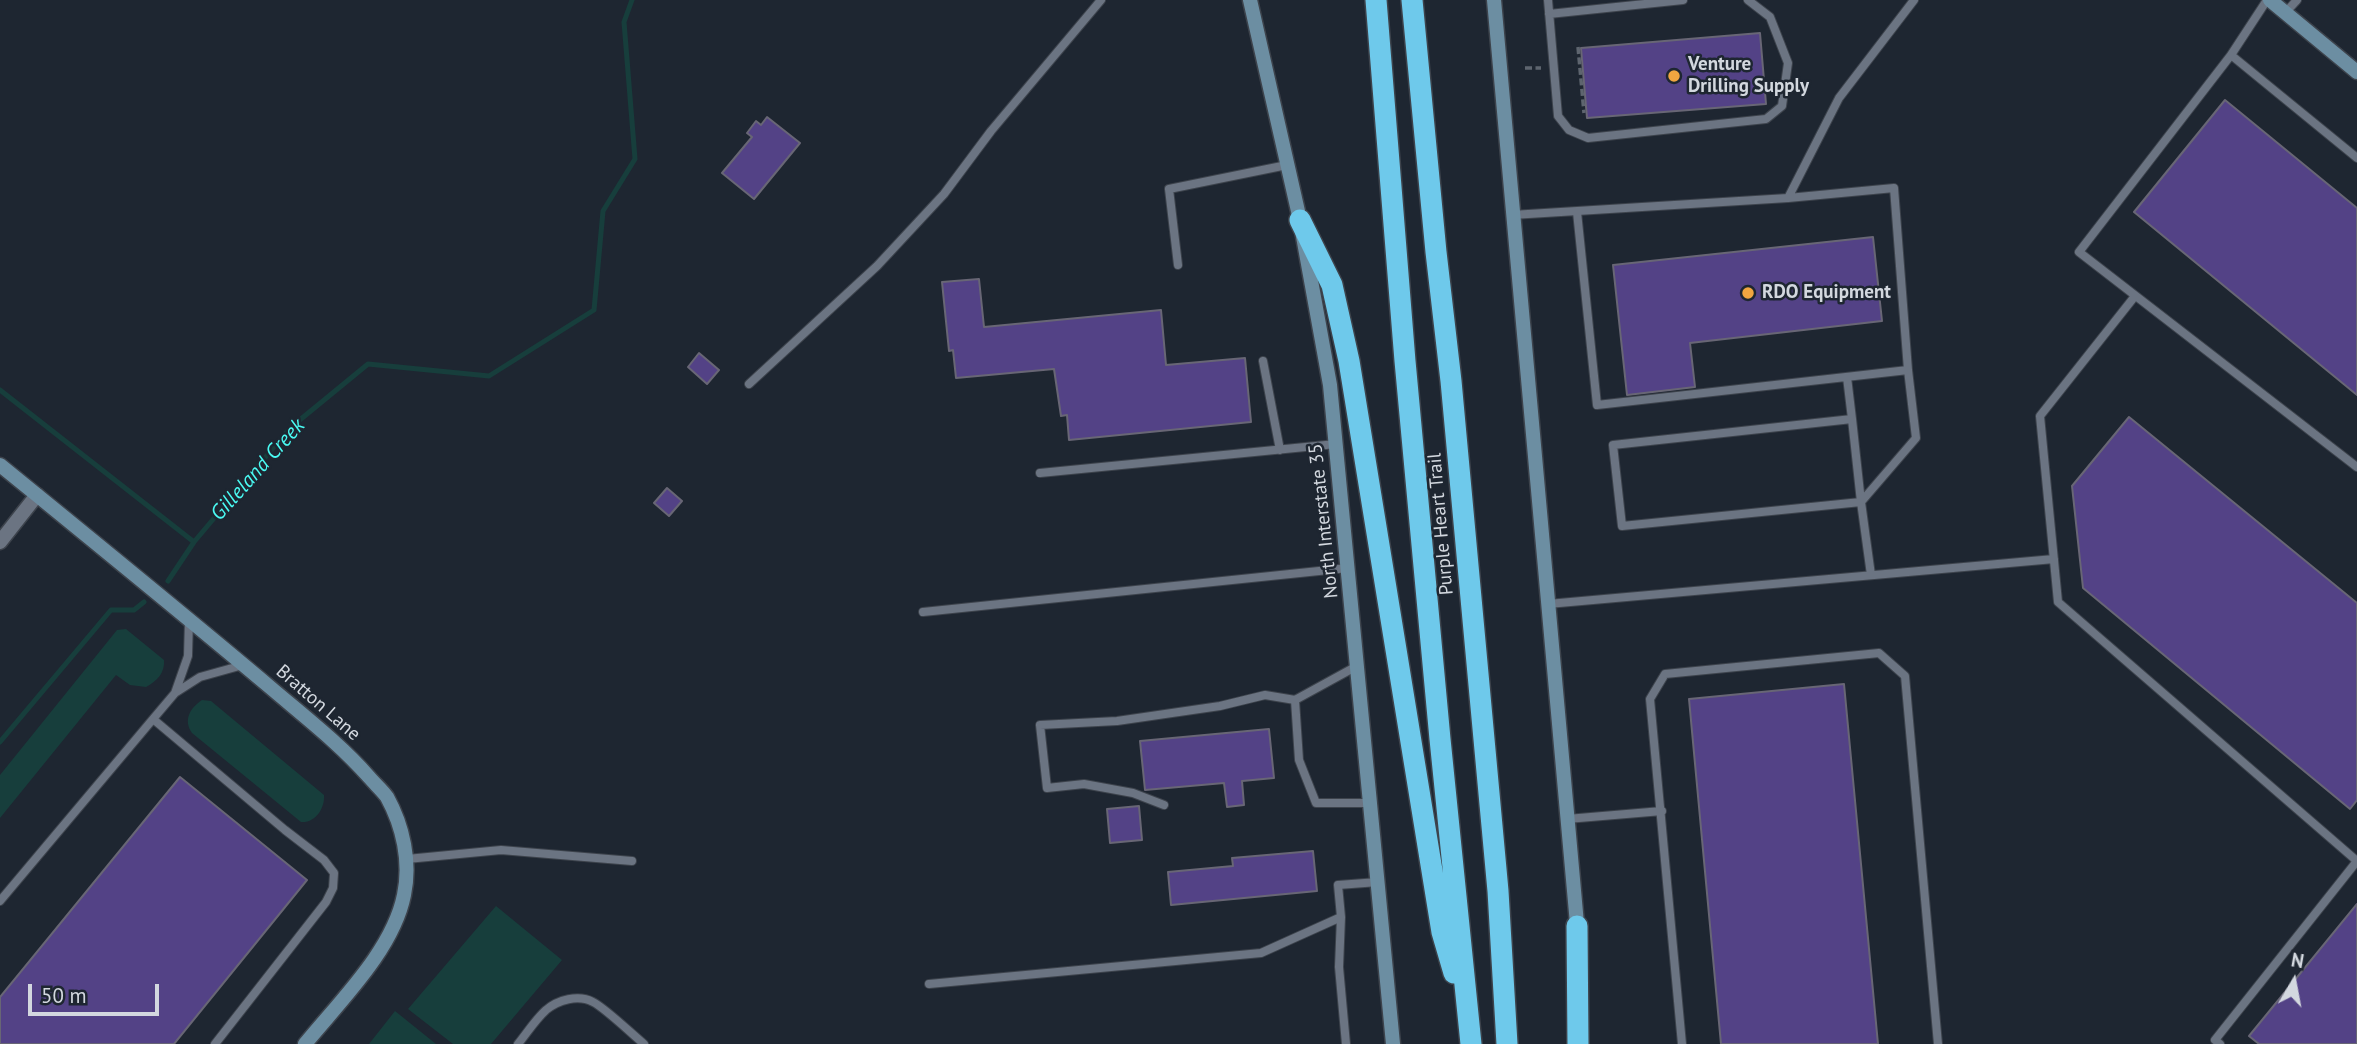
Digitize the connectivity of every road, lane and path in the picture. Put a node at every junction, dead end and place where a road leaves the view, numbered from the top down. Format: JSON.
{"nodes":[{"id":1,"x":1101,"y":0,"type":"edge"},
{"id":2,"x":1250,"y":0,"type":"edge"},
{"id":3,"x":1376,"y":0,"type":"edge"},
{"id":4,"x":1412,"y":0,"type":"edge"},
{"id":5,"x":1494,"y":0,"type":"edge"},
{"id":6,"x":1548,"y":0,"type":"edge"},
{"id":7,"x":1683,"y":0,"type":"edge"},
{"id":8,"x":1748,"y":0,"type":"edge"},
{"id":9,"x":1914,"y":0,"type":"edge"},
{"id":10,"x":2268,"y":0,"type":"edge"},
{"id":11,"x":2297,"y":0,"type":"edge"},
{"id":12,"x":2285,"y":13,"type":"junction"},
{"id":13,"x":1549,"y":14,"type":"junction"},
{"id":14,"x":1578,"y":47,"type":"dead end"},
{"id":15,"x":2231,"y":55,"type":"junction"},
{"id":16,"x":1525,"y":68,"type":"dead end"},
{"id":17,"x":1541,"y":68,"type":"dead end"},
{"id":18,"x":2357,"y":72,"type":"edge"},
{"id":19,"x":1584,"y":113,"type":"dead end"},
{"id":20,"x":2357,"y":158,"type":"edge"},
{"id":21,"x":1287,"y":165,"type":"junction"},
{"id":22,"x":1788,"y":198,"type":"junction"},
{"id":23,"x":1577,"y":212,"type":"junction"},
{"id":24,"x":1512,"y":215,"type":"junction"},
{"id":25,"x":1300,"y":220,"type":"junction"},
{"id":26,"x":1178,"y":265,"type":"dead end"},
{"id":27,"x":2135,"y":296,"type":"junction"},
{"id":28,"x":1263,"y":361,"type":"dead end"},
{"id":29,"x":1908,"y":370,"type":"junction"},
{"id":30,"x":1847,"y":377,"type":"junction"},
{"id":31,"x":748,"y":384,"type":"dead end"},
{"id":32,"x":1852,"y":419,"type":"junction"},
{"id":33,"x":1336,"y":444,"type":"junction"},
{"id":34,"x":1280,"y":450,"type":"junction"},
{"id":35,"x":0,"y":465,"type":"edge"},
{"id":36,"x":2357,"y":467,"type":"edge"},
{"id":37,"x":1040,"y":473,"type":"dead end"},
{"id":38,"x":37,"y":495,"type":"junction"},
{"id":39,"x":1861,"y":502,"type":"junction"},
{"id":40,"x":0,"y":542,"type":"edge"},
{"id":41,"x":2054,"y":559,"type":"junction"},
{"id":42,"x":1349,"y":568,"type":"junction"},
{"id":43,"x":1871,"y":575,"type":"junction"},
{"id":44,"x":1548,"y":604,"type":"junction"},
{"id":45,"x":923,"y":612,"type":"dead end"},
{"id":46,"x":189,"y":619,"type":"junction"},
{"id":47,"x":244,"y":665,"type":"junction"},
{"id":48,"x":1358,"y":666,"type":"junction"},
{"id":49,"x":175,"y":694,"type":"junction"},
{"id":50,"x":1295,"y":700,"type":"junction"},
{"id":51,"x":153,"y":719,"type":"junction"},
{"id":52,"x":1371,"y":803,"type":"junction"},
{"id":53,"x":1164,"y":805,"type":"dead end"},
{"id":54,"x":1662,"y":811,"type":"junction"},
{"id":55,"x":1567,"y":819,"type":"junction"},
{"id":56,"x":407,"y":859,"type":"junction"},
{"id":57,"x":632,"y":861,"type":"dead end"},
{"id":58,"x":2357,"y":861,"type":"edge"},
{"id":59,"x":1378,"y":882,"type":"junction"},
{"id":60,"x":0,"y":901,"type":"edge"},
{"id":61,"x":1341,"y":917,"type":"junction"},
{"id":62,"x":1577,"y":926,"type":"junction"},
{"id":63,"x":929,"y":984,"type":"dead end"},
{"id":64,"x":1471,"y":1036,"type":"edge"},
{"id":65,"x":215,"y":1044,"type":"edge"},
{"id":66,"x":305,"y":1044,"type":"edge"},
{"id":67,"x":518,"y":1044,"type":"edge"},
{"id":68,"x":644,"y":1044,"type":"edge"},
{"id":69,"x":1346,"y":1044,"type":"edge"},
{"id":70,"x":1393,"y":1044,"type":"edge"},
{"id":71,"x":1507,"y":1044,"type":"edge"},
{"id":72,"x":1578,"y":1044,"type":"edge"},
{"id":73,"x":1588,"y":1044,"type":"edge"},
{"id":74,"x":1682,"y":1044,"type":"edge"},
{"id":75,"x":1938,"y":1044,"type":"edge"},
{"id":76,"x":2220,"y":1044,"type":"edge"}],
"edges":[{"from":1,"to":31,"type":"lane"},
{"from":2,"to":21,"type":"main road","name":"North Interstate 35"},
{"from":3,"to":64,"type":"highway","name":"Purple Heart Trail"},
{"from":4,"to":71,"type":"highway","name":"Purple Heart Trail"},
{"from":5,"to":24,"type":"main road"},
{"from":6,"to":13,"type":"lane"},
{"from":7,"to":13,"type":"lane"},
{"from":8,"to":13,"type":"lane"},
{"from":9,"to":22,"type":"lane"},
{"from":10,"to":12,"type":"main road"},
{"from":10,"to":15,"type":"lane"},
{"from":11,"to":12,"type":"lane"},
{"from":12,"to":18,"type":"main road"},
{"from":14,"to":19,"type":"path"},
{"from":15,"to":20,"type":"lane"},
{"from":15,"to":27,"type":"lane"},
{"from":16,"to":17,"type":"path"},
{"from":21,"to":25,"type":"main road","name":"North Interstate 35"},
{"from":21,"to":26,"type":"lane"},
{"from":22,"to":23,"type":"lane"},
{"from":22,"to":29,"type":"lane"},
{"from":23,"to":24,"type":"lane"},
{"from":23,"to":30,"type":"lane"},
{"from":24,"to":44,"type":"main road"},
{"from":25,"to":33,"type":"main road","name":"North Interstate 35"},
{"from":25,"to":64,"type":"highway"},
{"from":27,"to":36,"type":"lane"},
{"from":27,"to":41,"type":"lane"},
{"from":28,"to":34,"type":"lane"},
{"from":29,"to":30,"type":"lane"},
{"from":29,"to":39,"type":"lane"},
{"from":30,"to":32,"type":"lane"},
{"from":32,"to":39,"type":"lane"},
{"from":32,"to":39,"type":"lane"},
{"from":33,"to":34,"type":"lane"},
{"from":33,"to":42,"type":"main road","name":"North Interstate 35"},
{"from":34,"to":37,"type":"lane"},
{"from":35,"to":38,"type":"main road","name":"Bratton Lane"},
{"from":38,"to":40,"type":"street"},
{"from":38,"to":46,"type":"main road","name":"Bratton Lane"},
{"from":39,"to":43,"type":"lane"},
{"from":41,"to":43,"type":"lane"},
{"from":41,"to":58,"type":"lane"},
{"from":42,"to":45,"type":"lane"},
{"from":42,"to":48,"type":"main road","name":"North Interstate 35"},
{"from":43,"to":44,"type":"lane"},
{"from":44,"to":55,"type":"main road"},
{"from":46,"to":47,"type":"main road","name":"Bratton Lane"},
{"from":46,"to":49,"type":"lane"},
{"from":47,"to":49,"type":"lane"},
{"from":47,"to":56,"type":"main road","name":"Bratton Lane"},
{"from":48,"to":50,"type":"lane"},
{"from":48,"to":52,"type":"main road","name":"North Interstate 35"},
{"from":49,"to":51,"type":"lane"},
{"from":50,"to":52,"type":"lane"},
{"from":50,"to":53,"type":"lane"},
{"from":51,"to":60,"type":"lane"},
{"from":51,"to":65,"type":"lane"},
{"from":52,"to":59,"type":"main road","name":"North Interstate 35"},
{"from":54,"to":55,"type":"lane"},
{"from":54,"to":74,"type":"lane"},
{"from":54,"to":75,"type":"lane"},
{"from":55,"to":62,"type":"main road"},
{"from":56,"to":57,"type":"lane"},
{"from":56,"to":66,"type":"main road","name":"Bratton Lane"},
{"from":58,"to":76,"type":"lane"},
{"from":59,"to":61,"type":"lane"},
{"from":59,"to":70,"type":"main road","name":"North Interstate 35"},
{"from":61,"to":63,"type":"lane"},
{"from":61,"to":69,"type":"lane"},
{"from":62,"to":72,"type":"highway"},
{"from":62,"to":73,"type":"main road"},
{"from":67,"to":68,"type":"lane"}]}
